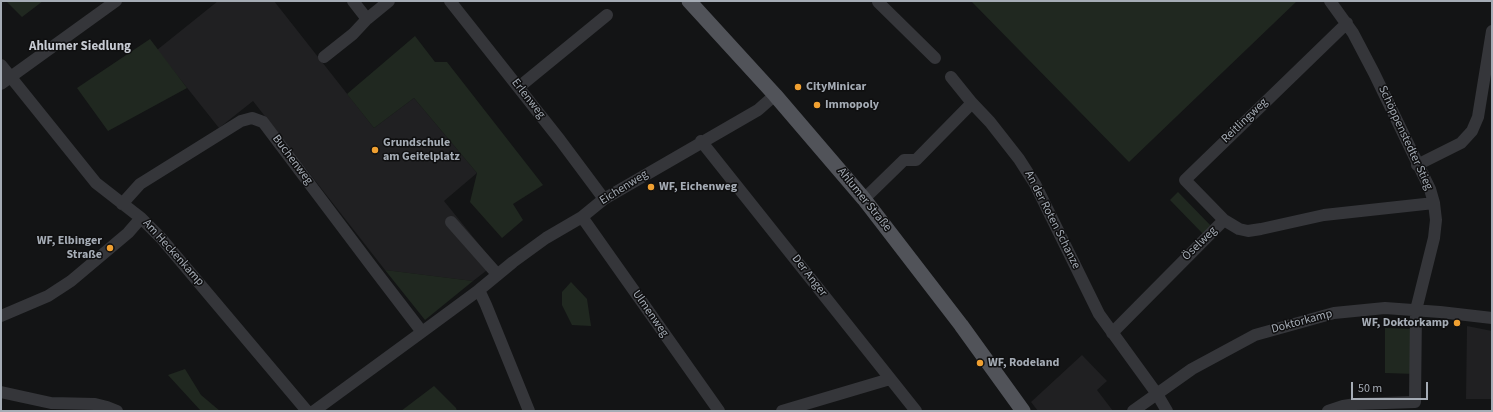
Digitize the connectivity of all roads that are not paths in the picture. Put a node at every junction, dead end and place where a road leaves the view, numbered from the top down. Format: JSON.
{"nodes":[{"id":1,"x":116,"y":1,"type":"edge"},
{"id":2,"x":353,"y":1,"type":"edge"},
{"id":3,"x":389,"y":1,"type":"edge"},
{"id":4,"x":450,"y":1,"type":"edge"},
{"id":5,"x":689,"y":1,"type":"edge"},
{"id":6,"x":878,"y":1,"type":"edge"},
{"id":7,"x":1330,"y":1,"type":"edge"},
{"id":8,"x":607,"y":15,"type":"dead end"},
{"id":9,"x":367,"y":19,"type":"junction"},
{"id":10,"x":1347,"y":23,"type":"junction"},
{"id":11,"x":1492,"y":31,"type":"edge"},
{"id":12,"x":324,"y":57,"type":"dead end"},
{"id":13,"x":935,"y":58,"type":"dead end"},
{"id":14,"x":1,"y":66,"type":"edge"},
{"id":15,"x":11,"y":77,"type":"junction"},
{"id":16,"x":951,"y":77,"type":"dead end"},
{"id":17,"x":1,"y":84,"type":"edge"},
{"id":18,"x":519,"y":87,"type":"junction"},
{"id":19,"x":775,"y":95,"type":"junction"},
{"id":20,"x":972,"y":104,"type":"junction"},
{"id":21,"x":701,"y":141,"type":"junction"},
{"id":22,"x":1417,"y":165,"type":"junction"},
{"id":23,"x":604,"y":199,"type":"junction"},
{"id":24,"x":864,"y":199,"type":"junction"},
{"id":25,"x":1434,"y":203,"type":"junction"},
{"id":26,"x":122,"y":204,"type":"junction"},
{"id":27,"x":582,"y":217,"type":"junction"},
{"id":28,"x":142,"y":218,"type":"junction"},
{"id":29,"x":1224,"y":220,"type":"junction"},
{"id":30,"x":451,"y":222,"type":"dead end"},
{"id":31,"x":497,"y":274,"type":"junction"},
{"id":32,"x":478,"y":290,"type":"junction"},
{"id":33,"x":1416,"y":310,"type":"junction"},
{"id":34,"x":1,"y":316,"type":"edge"},
{"id":35,"x":1492,"y":318,"type":"edge"},
{"id":36,"x":422,"y":332,"type":"junction"},
{"id":37,"x":1112,"y":333,"type":"junction"},
{"id":38,"x":890,"y":379,"type":"junction"},
{"id":39,"x":1,"y":392,"type":"edge"},
{"id":40,"x":1157,"y":394,"type":"junction"},
{"id":41,"x":117,"y":411,"type":"edge"},
{"id":42,"x":307,"y":411,"type":"edge"},
{"id":43,"x":314,"y":411,"type":"edge"},
{"id":44,"x":528,"y":411,"type":"edge"},
{"id":45,"x":719,"y":411,"type":"edge"},
{"id":46,"x":782,"y":411,"type":"edge"},
{"id":47,"x":916,"y":411,"type":"edge"},
{"id":48,"x":1023,"y":411,"type":"edge"},
{"id":49,"x":1133,"y":411,"type":"edge"},
{"id":50,"x":1167,"y":411,"type":"edge"},
{"id":51,"x":1328,"y":411,"type":"edge"}],
"edges":[{"from":1,"to":15,"type":"street"},
{"from":2,"to":9,"type":"street"},
{"from":3,"to":9,"type":"street"},
{"from":4,"to":18,"type":"street","name":"Erlenweg"},
{"from":5,"to":19,"type":"main road","name":"Ahlumer Straße"},
{"from":6,"to":13,"type":"street"},
{"from":7,"to":10,"type":"street","name":"Schöppenstedter Stieg"},
{"from":8,"to":18,"type":"street"},
{"from":9,"to":12,"type":"street"},
{"from":10,"to":22,"type":"street","name":"Schöppenstedter Stieg"},
{"from":10,"to":29,"type":"street","name":"Reitlingweg"},
{"from":11,"to":22,"type":"street"},
{"from":14,"to":15,"type":"street","name":"Am Heckenkamp"},
{"from":15,"to":17,"type":"street"},
{"from":15,"to":26,"type":"street","name":"Am Heckenkamp"},
{"from":16,"to":20,"type":"street","name":"An der Roten Schanze"},
{"from":18,"to":23,"type":"street","name":"Erlenweg"},
{"from":19,"to":21,"type":"street","name":"Eichenweg"},
{"from":19,"to":24,"type":"main road","name":"Ahlumer Straße"},
{"from":20,"to":24,"type":"street"},
{"from":20,"to":37,"type":"street","name":"An der Roten Schanze"},
{"from":21,"to":23,"type":"street","name":"Eichenweg"},
{"from":21,"to":38,"type":"street","name":"Der Anger"},
{"from":22,"to":25,"type":"street","name":"Schöppenstedter Stieg"},
{"from":23,"to":27,"type":"street","name":"Eichenweg"},
{"from":24,"to":48,"type":"main road","name":"Ahlumer Straße"},
{"from":25,"to":29,"type":"street","name":"Öselweg"},
{"from":25,"to":33,"type":"street","name":"Schöppenstedter Stieg"},
{"from":26,"to":28,"type":"street","name":"Am Heckenkamp"},
{"from":26,"to":36,"type":"street","name":"Buchenweg"},
{"from":27,"to":31,"type":"street","name":"Eichenweg"},
{"from":27,"to":45,"type":"street","name":"Ulmenweg"},
{"from":28,"to":34,"type":"street"},
{"from":28,"to":42,"type":"street","name":"Am Heckenkamp"},
{"from":29,"to":37,"type":"street","name":"Öselweg"},
{"from":30,"to":31,"type":"street"},
{"from":31,"to":32,"type":"street","name":"Eichenweg"},
{"from":32,"to":36,"type":"street","name":"Eichenweg"},
{"from":32,"to":44,"type":"street"},
{"from":33,"to":35,"type":"street","name":"Doktorkamp"},
{"from":33,"to":40,"type":"street","name":"Doktorkamp"},
{"from":33,"to":51,"type":"street","name":"Schöppenstedter Stieg"},
{"from":36,"to":43,"type":"street","name":"Eichenweg"},
{"from":37,"to":40,"type":"street"},
{"from":38,"to":46,"type":"street"},
{"from":38,"to":47,"type":"street","name":"Der Anger"},
{"from":39,"to":41,"type":"street"},
{"from":40,"to":49,"type":"street","name":"Doktorkamp"},
{"from":40,"to":50,"type":"street"}]}
